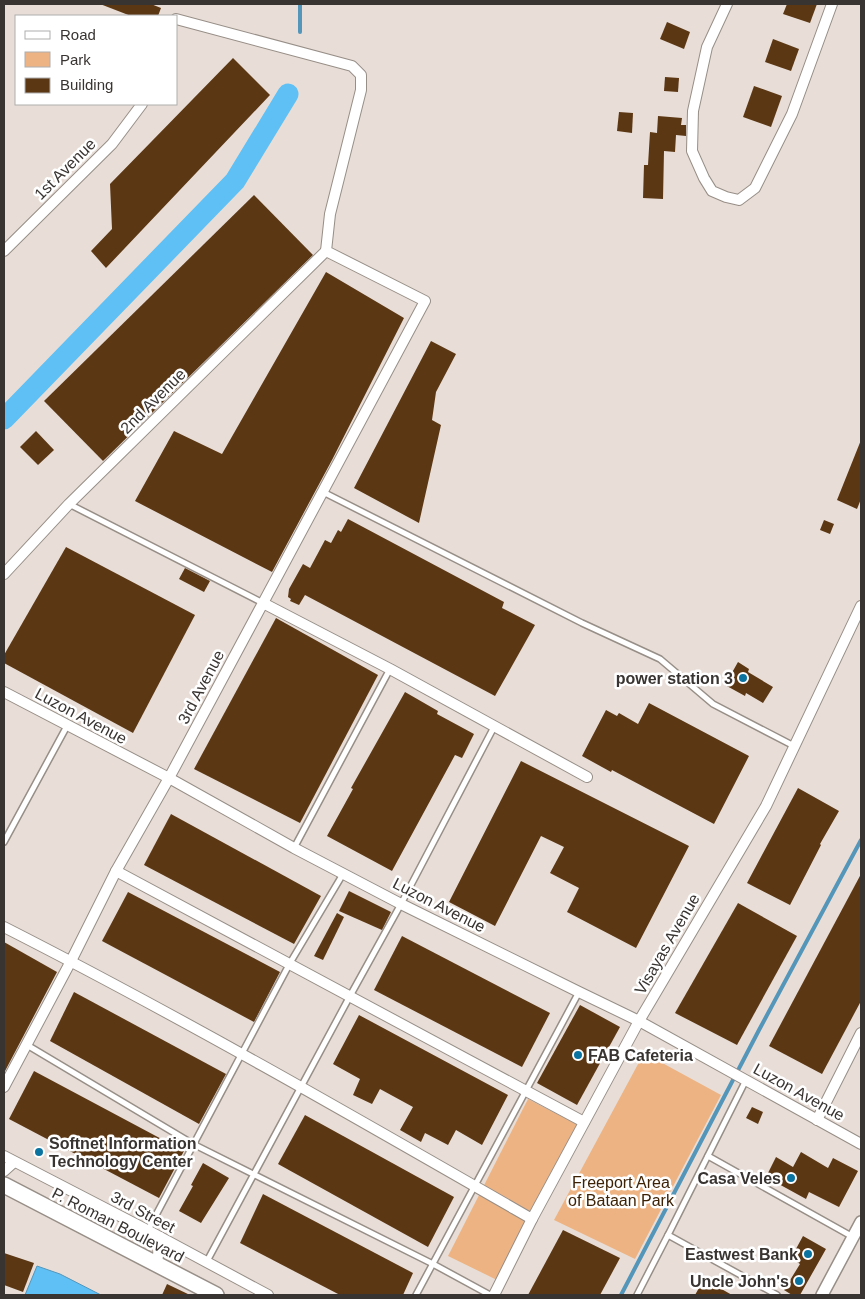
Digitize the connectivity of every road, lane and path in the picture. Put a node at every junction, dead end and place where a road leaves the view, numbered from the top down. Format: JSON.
{"nodes":[{"id":1,"x":727,"y":4,"type":"edge"},
{"id":2,"x":832,"y":4,"type":"edge"},
{"id":3,"x":178,"y":20,"type":"edge"},
{"id":4,"x":141,"y":105,"type":"edge"},
{"id":5,"x":4,"y":251,"type":"edge"},
{"id":6,"x":326,"y":251,"type":"junction"},
{"id":7,"x":322,"y":491,"type":"junction"},
{"id":8,"x":69,"y":504,"type":"junction"},
{"id":9,"x":4,"y":574,"type":"edge"},
{"id":10,"x":264,"y":604,"type":"junction"},
{"id":11,"x":861,"y":606,"type":"edge"},
{"id":12,"x":390,"y":669,"type":"junction"},
{"id":13,"x":4,"y":692,"type":"edge"},
{"id":14,"x":68,"y":725,"type":"junction"},
{"id":15,"x":494,"y":727,"type":"junction"},
{"id":16,"x":794,"y":746,"type":"junction"},
{"id":17,"x":587,"y":776,"type":"dead end"},
{"id":18,"x":169,"y":778,"type":"junction"},
{"id":19,"x":4,"y":842,"type":"edge"},
{"id":20,"x":294,"y":848,"type":"junction"},
{"id":21,"x":116,"y":871,"type":"junction"},
{"id":22,"x":343,"y":874,"type":"junction"},
{"id":23,"x":401,"y":904,"type":"junction"},
{"id":24,"x":4,"y":927,"type":"edge"},
{"id":25,"x":71,"y":961,"type":"junction"},
{"id":26,"x":290,"y":963,"type":"junction"},
{"id":27,"x":578,"y":992,"type":"junction"},
{"id":28,"x":350,"y":996,"type":"junction"},
{"id":29,"x":639,"y":1020,"type":"junction"},
{"id":30,"x":861,"y":1033,"type":"edge"},
{"id":31,"x":27,"y":1045,"type":"junction"},
{"id":32,"x":240,"y":1054,"type":"junction"},
{"id":33,"x":743,"y":1078,"type":"junction"},
{"id":34,"x":4,"y":1087,"type":"edge"},
{"id":35,"x":302,"y":1087,"type":"junction"},
{"id":36,"x":525,"y":1090,"type":"junction"},
{"id":37,"x":817,"y":1120,"type":"junction"},
{"id":38,"x":584,"y":1122,"type":"junction"},
{"id":39,"x":193,"y":1144,"type":"junction"},
{"id":40,"x":861,"y":1144,"type":"edge"},
{"id":41,"x":4,"y":1156,"type":"edge"},
{"id":42,"x":708,"y":1156,"type":"junction"},
{"id":43,"x":14,"y":1162,"type":"junction"},
{"id":44,"x":4,"y":1171,"type":"edge"},
{"id":45,"x":253,"y":1174,"type":"junction"},
{"id":46,"x":4,"y":1185,"type":"edge"},
{"id":47,"x":474,"y":1186,"type":"junction"},
{"id":48,"x":532,"y":1219,"type":"junction"},
{"id":49,"x":861,"y":1222,"type":"edge"},
{"id":50,"x":147,"y":1230,"type":"junction"},
{"id":51,"x":668,"y":1235,"type":"junction"},
{"id":52,"x":160,"y":1237,"type":"junction"},
{"id":53,"x":854,"y":1237,"type":"junction"},
{"id":54,"x":206,"y":1263,"type":"junction"},
{"id":55,"x":158,"y":1264,"type":"junction"},
{"id":56,"x":433,"y":1264,"type":"junction"},
{"id":57,"x":216,"y":1295,"type":"edge"},
{"id":58,"x":268,"y":1295,"type":"edge"},
{"id":59,"x":416,"y":1295,"type":"edge"},
{"id":60,"x":492,"y":1295,"type":"edge"},
{"id":61,"x":637,"y":1295,"type":"edge"},
{"id":62,"x":777,"y":1295,"type":"edge"},
{"id":63,"x":822,"y":1295,"type":"edge"}],
"edges":[{"from":1,"to":2,"type":"street"},
{"from":3,"to":6,"type":"street"},
{"from":4,"to":5,"type":"street","name":"1st Avenue"},
{"from":6,"to":7,"type":"street","name":"3rd Avenue"},
{"from":6,"to":8,"type":"street","name":"2nd Avenue"},
{"from":7,"to":10,"type":"street","name":"3rd Avenue"},
{"from":7,"to":16,"type":"lane"},
{"from":8,"to":9,"type":"street","name":"2nd Avenue"},
{"from":8,"to":10,"type":"lane"},
{"from":10,"to":12,"type":"street"},
{"from":10,"to":18,"type":"street","name":"3rd Avenue"},
{"from":11,"to":16,"type":"street","name":"Visayas Avenue"},
{"from":12,"to":15,"type":"street"},
{"from":12,"to":20,"type":"lane"},
{"from":13,"to":14,"type":"street","name":"Luzon Avenue"},
{"from":14,"to":18,"type":"street","name":"Luzon Avenue"},
{"from":14,"to":19,"type":"lane"},
{"from":15,"to":17,"type":"street"},
{"from":15,"to":23,"type":"lane"},
{"from":16,"to":29,"type":"street","name":"Visayas Avenue"},
{"from":18,"to":20,"type":"street","name":"Luzon Avenue"},
{"from":18,"to":21,"type":"street","name":"3rd Avenue"},
{"from":20,"to":22,"type":"street","name":"Luzon Avenue"},
{"from":21,"to":25,"type":"street","name":"3rd Avenue"},
{"from":21,"to":26,"type":"street"},
{"from":22,"to":23,"type":"street","name":"Luzon Avenue"},
{"from":22,"to":26,"type":"lane"},
{"from":23,"to":27,"type":"street","name":"Luzon Avenue"},
{"from":23,"to":28,"type":"lane"},
{"from":24,"to":25,"type":"street"},
{"from":25,"to":31,"type":"street","name":"3rd Avenue"},
{"from":25,"to":32,"type":"street"},
{"from":26,"to":28,"type":"street"},
{"from":26,"to":32,"type":"lane"},
{"from":27,"to":29,"type":"street","name":"Luzon Avenue"},
{"from":27,"to":36,"type":"lane"},
{"from":28,"to":35,"type":"lane"},
{"from":28,"to":36,"type":"street"},
{"from":29,"to":33,"type":"street","name":"Luzon Avenue"},
{"from":29,"to":38,"type":"street","name":"Visayas Avenue"},
{"from":30,"to":37,"type":"street"},
{"from":31,"to":34,"type":"street","name":"3rd Avenue"},
{"from":31,"to":39,"type":"lane"},
{"from":32,"to":35,"type":"street"},
{"from":32,"to":39,"type":"lane"},
{"from":33,"to":37,"type":"street","name":"Luzon Avenue"},
{"from":33,"to":42,"type":"lane"},
{"from":35,"to":45,"type":"lane"},
{"from":35,"to":47,"type":"street"},
{"from":36,"to":38,"type":"street"},
{"from":36,"to":47,"type":"lane"},
{"from":37,"to":40,"type":"street","name":"Luzon Avenue"},
{"from":38,"to":48,"type":"street","name":"Visayas Avenue"},
{"from":39,"to":45,"type":"lane"},
{"from":39,"to":50,"type":"lane"},
{"from":41,"to":43,"type":"street","name":"3rd Street"},
{"from":42,"to":51,"type":"lane"},
{"from":42,"to":53,"type":"lane"},
{"from":43,"to":44,"type":"street"},
{"from":43,"to":50,"type":"street","name":"3rd Street"},
{"from":45,"to":54,"type":"lane"},
{"from":45,"to":56,"type":"lane"},
{"from":46,"to":55,"type":"main road","name":"P. Roman Boulevard"},
{"from":47,"to":48,"type":"street"},
{"from":47,"to":56,"type":"lane"},
{"from":48,"to":60,"type":"street","name":"Visayas Avenue"},
{"from":49,"to":53,"type":"street"},
{"from":50,"to":52,"type":"street","name":"3rd Street"},
{"from":51,"to":61,"type":"lane"},
{"from":51,"to":62,"type":"lane"},
{"from":52,"to":54,"type":"street","name":"3rd Street"},
{"from":52,"to":55,"type":"street"},
{"from":53,"to":63,"type":"street"},
{"from":54,"to":58,"type":"street","name":"3rd Street"},
{"from":55,"to":57,"type":"main road","name":"P. Roman Boulevard"},
{"from":56,"to":59,"type":"lane"},
{"from":56,"to":60,"type":"lane"}]}
